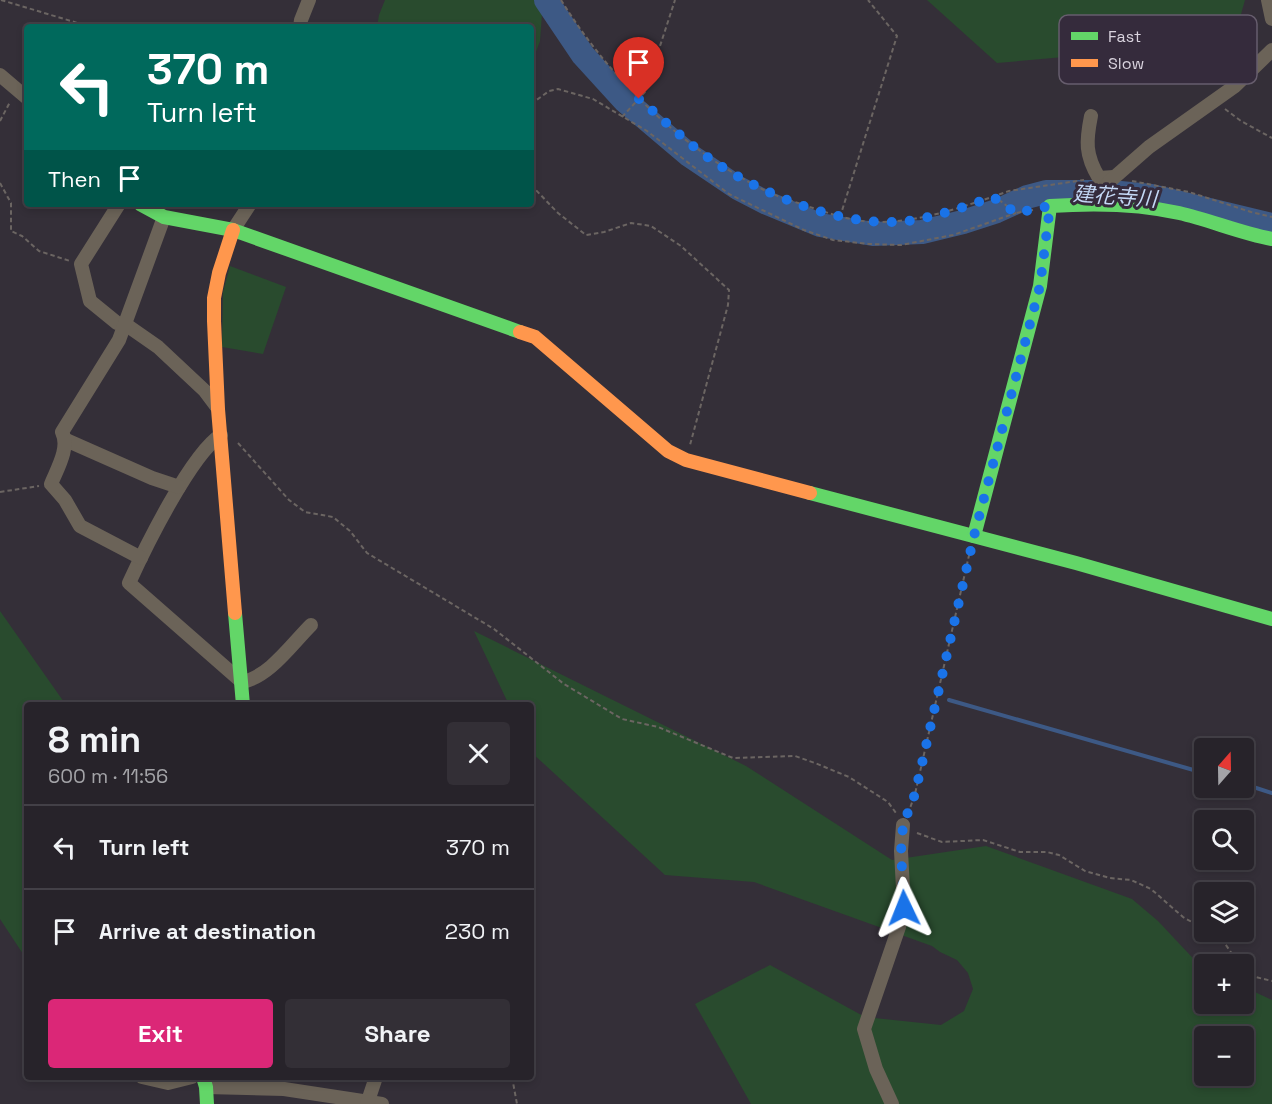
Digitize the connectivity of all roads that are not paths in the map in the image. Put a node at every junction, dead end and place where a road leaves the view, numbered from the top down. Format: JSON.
{"nodes":[{"id":1,"x":309,"y":0,"type":"edge"},
{"id":2,"x":1268,"y":0,"type":"edge"},
{"id":3,"x":1272,"y":19,"type":"edge"},
{"id":4,"x":300,"y":24,"type":"edge"},
{"id":5,"x":1272,"y":50,"type":"edge"},
{"id":6,"x":1257,"y":65,"type":"edge"},
{"id":7,"x":0,"y":75,"type":"edge"},
{"id":8,"x":1237,"y":84,"type":"edge"},
{"id":9,"x":22,"y":93,"type":"edge"},
{"id":10,"x":1091,"y":116,"type":"dead end"},
{"id":11,"x":1107,"y":179,"type":"junction"},
{"id":12,"x":1095,"y":200,"type":"junction"},
{"id":13,"x":117,"y":207,"type":"edge"},
{"id":14,"x":146,"y":207,"type":"edge"},
{"id":15,"x":248,"y":207,"type":"edge"},
{"id":16,"x":164,"y":217,"type":"junction"},
{"id":17,"x":233,"y":230,"type":"junction"},
{"id":18,"x":1272,"y":239,"type":"edge"},
{"id":19,"x":125,"y":324,"type":"junction"},
{"id":20,"x":219,"y":409,"type":"junction"},
{"id":21,"x":221,"y":435,"type":"junction"},
{"id":22,"x":66,"y":440,"type":"junction"},
{"id":23,"x":179,"y":487,"type":"junction"},
{"id":24,"x":974,"y":536,"type":"junction"},
{"id":25,"x":141,"y":558,"type":"junction"},
{"id":26,"x":1272,"y":619,"type":"edge"},
{"id":27,"x":310,"y":625,"type":"dead end"},
{"id":28,"x":242,"y":682,"type":"junction"},
{"id":29,"x":243,"y":702,"type":"edge"},
{"id":30,"x":903,"y":825,"type":"road end"},
{"id":31,"x":155,"y":1080,"type":"edge"},
{"id":32,"x":180,"y":1080,"type":"edge"},
{"id":33,"x":375,"y":1080,"type":"edge"},
{"id":34,"x":204,"y":1082,"type":"edge"},
{"id":35,"x":285,"y":1083,"type":"edge"},
{"id":36,"x":367,"y":1103,"type":"edge"},
{"id":37,"x":207,"y":1104,"type":"edge"},
{"id":38,"x":382,"y":1104,"type":"edge"},
{"id":39,"x":892,"y":1104,"type":"edge"}],
"edges":[{"from":1,"to":4,"type":"street"},
{"from":2,"to":3,"type":"street"},
{"from":5,"to":6,"type":"street"},
{"from":7,"to":9,"type":"street"},
{"from":8,"to":11,"type":"street"},
{"from":10,"to":11,"type":"street"},
{"from":11,"to":12,"type":"street"},
{"from":12,"to":18,"type":"street"},
{"from":12,"to":24,"type":"street"},
{"from":13,"to":19,"type":"street"},
{"from":14,"to":16,"type":"street"},
{"from":15,"to":17,"type":"street"},
{"from":16,"to":17,"type":"street"},
{"from":16,"to":19,"type":"street"},
{"from":17,"to":20,"type":"street"},
{"from":17,"to":24,"type":"street"},
{"from":19,"to":20,"type":"street"},
{"from":19,"to":22,"type":"street"},
{"from":20,"to":21,"type":"street"},
{"from":21,"to":23,"type":"street"},
{"from":21,"to":28,"type":"street"},
{"from":22,"to":23,"type":"street"},
{"from":22,"to":25,"type":"street"},
{"from":23,"to":25,"type":"street"},
{"from":24,"to":26,"type":"street"},
{"from":25,"to":28,"type":"street"},
{"from":27,"to":28,"type":"street"},
{"from":28,"to":29,"type":"street"},
{"from":30,"to":39,"type":"street"},
{"from":31,"to":32,"type":"street"},
{"from":33,"to":36,"type":"street"},
{"from":34,"to":35,"type":"street"},
{"from":34,"to":37,"type":"street"},
{"from":35,"to":36,"type":"street"},
{"from":36,"to":38,"type":"street"}]}
